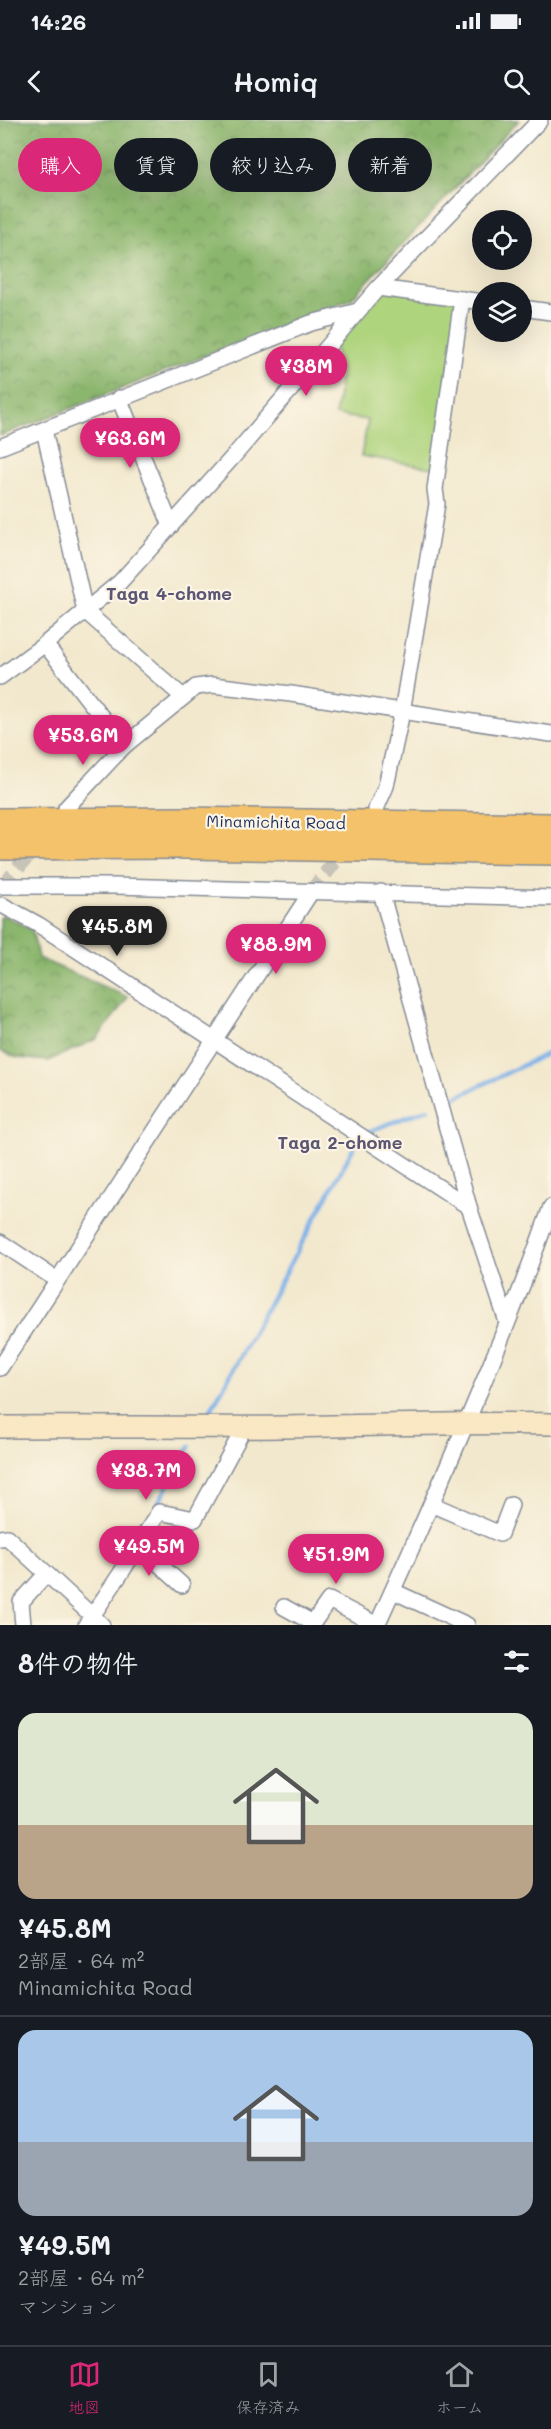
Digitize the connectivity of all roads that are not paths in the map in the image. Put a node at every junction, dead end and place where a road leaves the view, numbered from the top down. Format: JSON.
{"nodes":[{"id":1,"x":540,"y":120,"type":"edge"},
{"id":2,"x":378,"y":288,"type":"junction"},
{"id":3,"x":462,"y":299,"type":"junction"},
{"id":4,"x":472,"y":300,"type":"edge"},
{"id":5,"x":532,"y":309,"type":"edge"},
{"id":6,"x":358,"y":311,"type":"junction"},
{"id":7,"x":551,"y":312,"type":"edge"},
{"id":8,"x":119,"y":398,"type":"junction"},
{"id":9,"x":44,"y":430,"type":"junction"},
{"id":10,"x":0,"y":447,"type":"edge"},
{"id":11,"x":171,"y":526,"type":"junction"},
{"id":12,"x":85,"y":611,"type":"junction"},
{"id":13,"x":45,"y":644,"type":"junction"},
{"id":14,"x":0,"y":677,"type":"edge"},
{"id":15,"x":183,"y":697,"type":"junction"},
{"id":16,"x":402,"y":712,"type":"junction"},
{"id":17,"x":551,"y":734,"type":"edge"},
{"id":18,"x":124,"y":746,"type":"junction"},
{"id":19,"x":66,"y":808,"type":"dead end"},
{"id":20,"x":376,"y":809,"type":"dead end"},
{"id":21,"x":0,"y":822,"type":"edge"},
{"id":22,"x":551,"y":827,"type":"edge"},
{"id":23,"x":0,"y":846,"type":"edge"},
{"id":24,"x":551,"y":851,"type":"edge"},
{"id":25,"x":2,"y":886,"type":"edge"},
{"id":26,"x":311,"y":892,"type":"junction"},
{"id":27,"x":381,"y":892,"type":"junction"},
{"id":28,"x":551,"y":898,"type":"edge"},
{"id":29,"x":1,"y":906,"type":"edge"},
{"id":30,"x":213,"y":1040,"type":"junction"},
{"id":31,"x":468,"y":1207,"type":"junction"},
{"id":32,"x":550,"y":1210,"type":"edge"},
{"id":33,"x":0,"y":1242,"type":"edge"},
{"id":34,"x":57,"y":1280,"type":"junction"},
{"id":35,"x":507,"y":1322,"type":"junction"},
{"id":36,"x":0,"y":1368,"type":"edge"},
{"id":37,"x":465,"y":1423,"type":"junction"},
{"id":38,"x":551,"y":1424,"type":"edge"},
{"id":39,"x":0,"y":1427,"type":"edge"},
{"id":40,"x":244,"y":1428,"type":"junction"},
{"id":41,"x":431,"y":1504,"type":"junction"},
{"id":42,"x":511,"y":1505,"type":"dead end"},
{"id":43,"x":0,"y":1538,"type":"edge"},
{"id":44,"x":138,"y":1545,"type":"junction"},
{"id":45,"x":46,"y":1574,"type":"junction"},
{"id":46,"x":182,"y":1585,"type":"dead end"},
{"id":47,"x":393,"y":1591,"type":"junction"},
{"id":48,"x":284,"y":1607,"type":"dead end"},
{"id":49,"x":93,"y":1622,"type":"edge"},
{"id":50,"x":23,"y":1625,"type":"edge"},
{"id":51,"x":377,"y":1625,"type":"edge"},
{"id":52,"x":467,"y":1625,"type":"edge"}],
"edges":[{"from":1,"to":2,"type":"street"},
{"from":2,"to":3,"type":"street"},
{"from":2,"to":6,"type":"street"},
{"from":3,"to":4,"type":"street"},
{"from":3,"to":16,"type":"street"},
{"from":5,"to":7,"type":"street"},
{"from":6,"to":8,"type":"street"},
{"from":6,"to":11,"type":"street"},
{"from":8,"to":9,"type":"street"},
{"from":8,"to":11,"type":"street"},
{"from":9,"to":10,"type":"street"},
{"from":9,"to":12,"type":"street"},
{"from":11,"to":12,"type":"street"},
{"from":12,"to":13,"type":"street"},
{"from":12,"to":15,"type":"street"},
{"from":13,"to":14,"type":"street"},
{"from":13,"to":18,"type":"street"},
{"from":15,"to":16,"type":"street"},
{"from":15,"to":18,"type":"street"},
{"from":16,"to":17,"type":"street"},
{"from":16,"to":20,"type":"street"},
{"from":18,"to":19,"type":"street"},
{"from":21,"to":22,"type":"highway","name":"Minamichita Road"},
{"from":23,"to":24,"type":"highway","name":"Minamichita Road"},
{"from":25,"to":26,"type":"street"},
{"from":25,"to":29,"type":"street"},
{"from":26,"to":27,"type":"street"},
{"from":26,"to":30,"type":"street"},
{"from":27,"to":28,"type":"street"},
{"from":27,"to":31,"type":"street"},
{"from":29,"to":30,"type":"street"},
{"from":30,"to":31,"type":"street"},
{"from":30,"to":34,"type":"street"},
{"from":31,"to":35,"type":"street"},
{"from":32,"to":35,"type":"street"},
{"from":33,"to":34,"type":"street"},
{"from":34,"to":36,"type":"street"},
{"from":35,"to":37,"type":"street"},
{"from":37,"to":38,"type":"street"},
{"from":37,"to":40,"type":"street"},
{"from":37,"to":41,"type":"street"},
{"from":39,"to":40,"type":"street"},
{"from":40,"to":44,"type":"street"},
{"from":41,"to":42,"type":"street"},
{"from":41,"to":47,"type":"street"},
{"from":43,"to":45,"type":"street"},
{"from":44,"to":46,"type":"street"},
{"from":44,"to":49,"type":"street"},
{"from":45,"to":49,"type":"street"},
{"from":45,"to":50,"type":"street"},
{"from":47,"to":51,"type":"street"},
{"from":47,"to":52,"type":"street"},
{"from":48,"to":51,"type":"street"}]}
